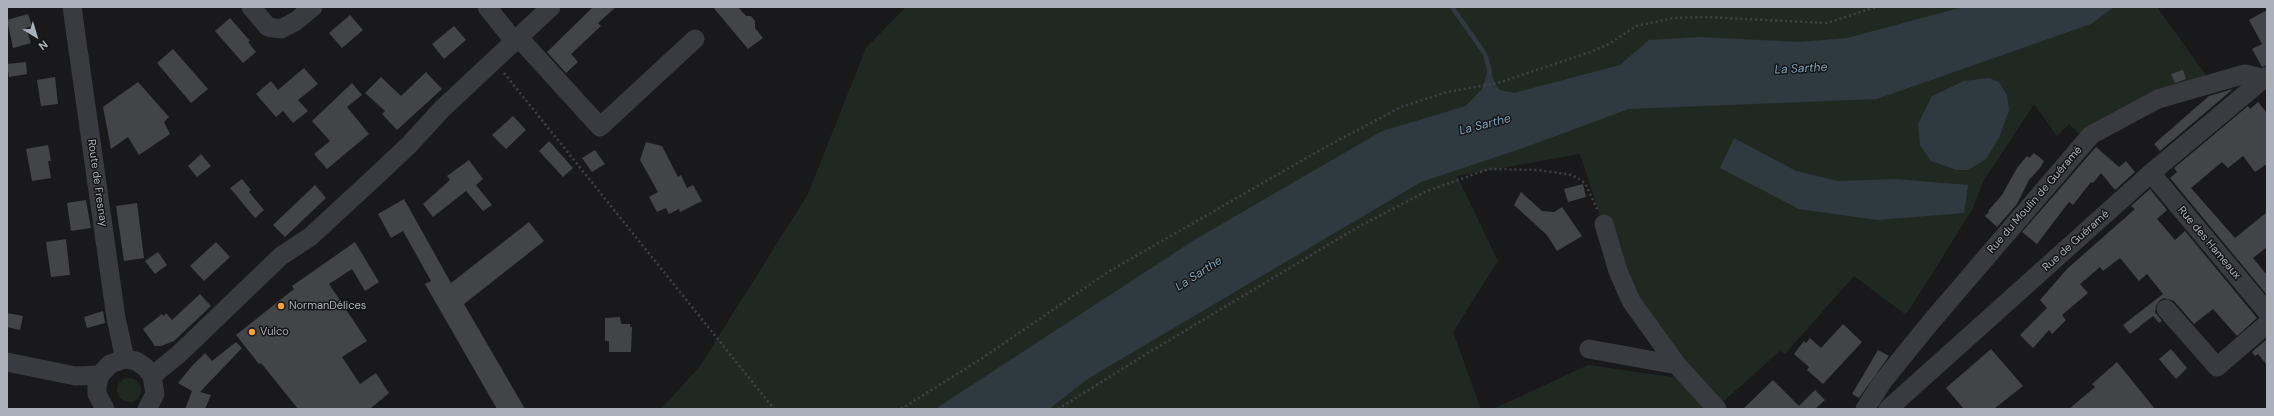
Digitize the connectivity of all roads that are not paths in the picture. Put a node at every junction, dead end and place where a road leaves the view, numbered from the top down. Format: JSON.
{"nodes":[{"id":1,"x":72,"y":7,"type":"edge"},
{"id":2,"x":251,"y":7,"type":"edge"},
{"id":3,"x":313,"y":7,"type":"edge"},
{"id":4,"x":487,"y":7,"type":"edge"},
{"id":5,"x":551,"y":7,"type":"edge"},
{"id":6,"x":695,"y":38,"type":"dead end"},
{"id":7,"x":517,"y":40,"type":"junction"},
{"id":8,"x":2265,"y":77,"type":"edge"},
{"id":9,"x":2151,"y":173,"type":"junction"},
{"id":10,"x":1604,"y":224,"type":"road end"},
{"id":11,"x":2166,"y":309,"type":"dead end"},
{"id":12,"x":2267,"y":312,"type":"edge"},
{"id":13,"x":2267,"y":324,"type":"edge"},
{"id":14,"x":1589,"y":349,"type":"dead end"},
{"id":15,"x":125,"y":359,"type":"junction"},
{"id":16,"x":7,"y":362,"type":"edge"},
{"id":17,"x":1678,"y":365,"type":"junction"},
{"id":18,"x":100,"y":376,"type":"junction"},
{"id":19,"x":152,"y":376,"type":"junction"},
{"id":20,"x":105,"y":409,"type":"edge"},
{"id":21,"x":147,"y":409,"type":"edge"},
{"id":22,"x":1717,"y":409,"type":"edge"},
{"id":23,"x":1865,"y":409,"type":"edge"},
{"id":24,"x":1888,"y":409,"type":"edge"}],
"edges":[{"from":1,"to":15,"type":"street","name":"Route de Fresnay"},
{"from":2,"to":3,"type":"street"},
{"from":4,"to":7,"type":"street"},
{"from":5,"to":7,"type":"street"},
{"from":6,"to":7,"type":"street"},
{"from":7,"to":19,"type":"street"},
{"from":8,"to":9,"type":"street","name":"Rue de Guéramé"},
{"from":8,"to":23,"type":"street","name":"Rue du Moulin de Guéramé"},
{"from":9,"to":12,"type":"street","name":"Rue des Hameaux"},
{"from":9,"to":24,"type":"street","name":"Rue de Guéramé"},
{"from":10,"to":17,"type":"street"},
{"from":11,"to":13,"type":"street"},
{"from":14,"to":17,"type":"street"},
{"from":15,"to":18,"type":"street"},
{"from":15,"to":19,"type":"street"},
{"from":16,"to":18,"type":"street"},
{"from":17,"to":22,"type":"street"},
{"from":18,"to":20,"type":"street"},
{"from":19,"to":21,"type":"street"}]}
